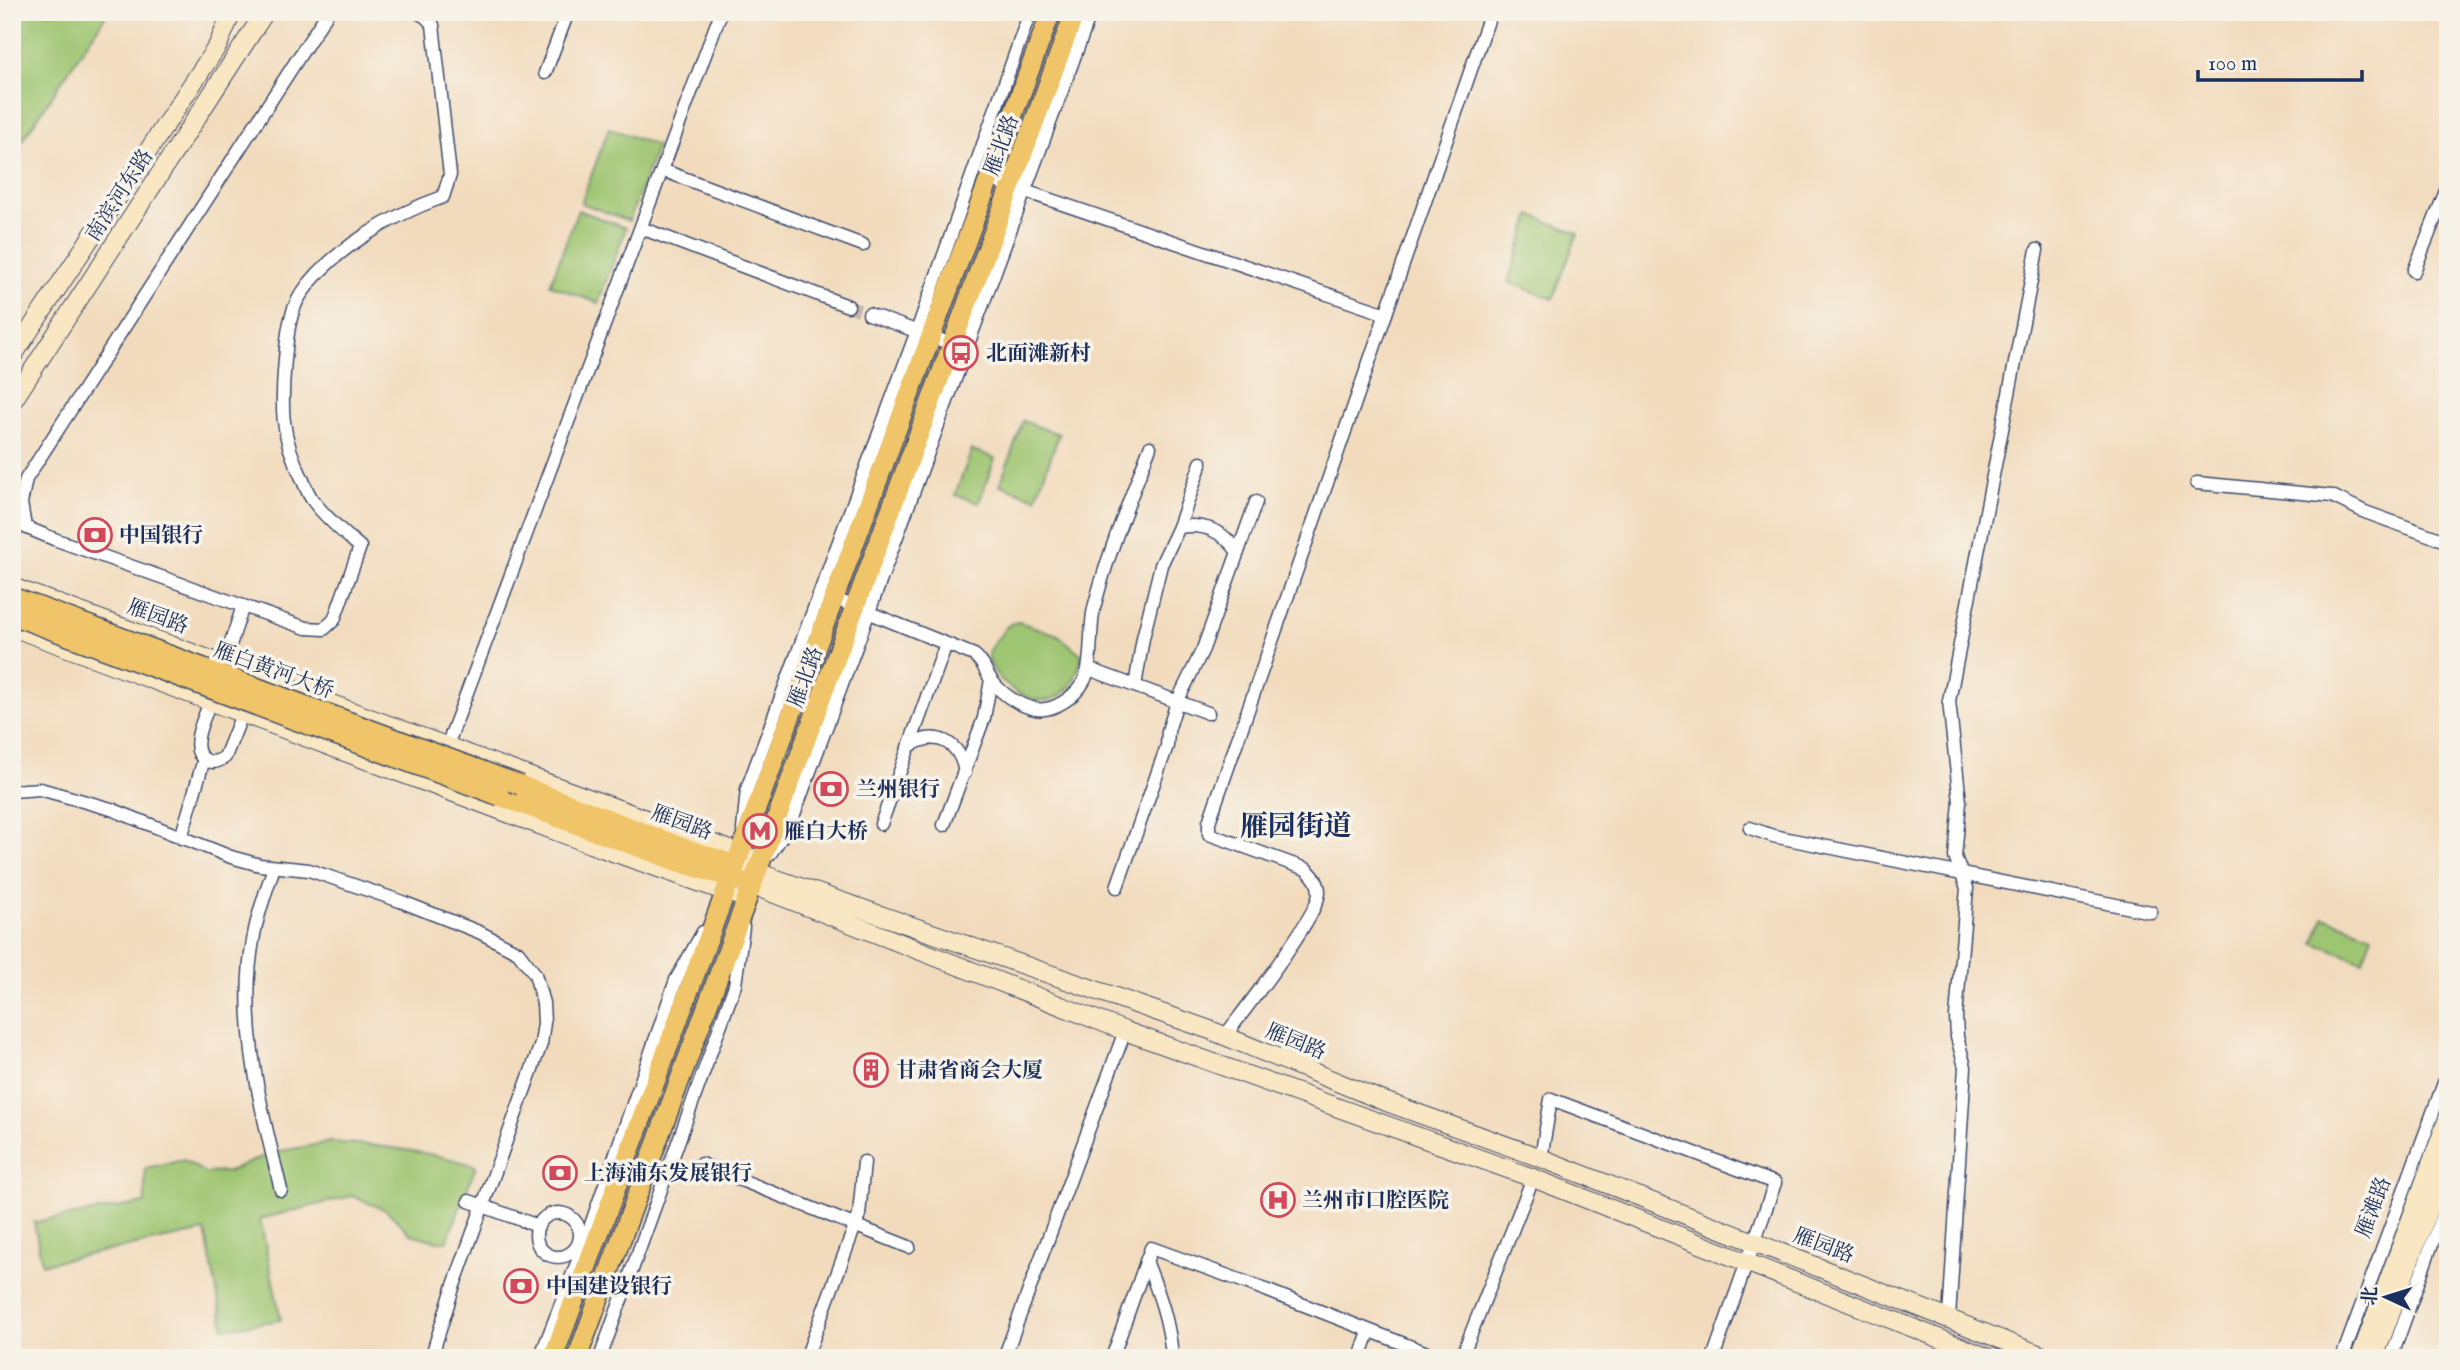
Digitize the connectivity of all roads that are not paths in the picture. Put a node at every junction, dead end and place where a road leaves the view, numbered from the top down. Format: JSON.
{"nodes":[{"id":1,"x":231,"y":12,"type":"edge"},
{"id":2,"x":265,"y":12,"type":"edge"},
{"id":3,"x":328,"y":12,"type":"edge"},
{"id":4,"x":417,"y":12,"type":"edge"},
{"id":5,"x":568,"y":12,"type":"edge"},
{"id":6,"x":721,"y":12,"type":"edge"},
{"id":7,"x":1030,"y":12,"type":"edge"},
{"id":8,"x":1051,"y":12,"type":"edge"},
{"id":9,"x":1075,"y":12,"type":"edge"},
{"id":10,"x":1091,"y":12,"type":"edge"},
{"id":11,"x":1491,"y":12,"type":"edge"},
{"id":12,"x":545,"y":74,"type":"dead end"},
{"id":13,"x":662,"y":170,"type":"junction"},
{"id":14,"x":989,"y":179,"type":"junction"},
{"id":15,"x":2448,"y":186,"type":"edge"},
{"id":16,"x":1018,"y":188,"type":"junction"},
{"id":17,"x":640,"y":228,"type":"junction"},
{"id":18,"x":863,"y":245,"type":"dead end"},
{"id":19,"x":2037,"y":250,"type":"dead end"},
{"id":20,"x":2414,"y":271,"type":"dead end"},
{"id":21,"x":848,"y":306,"type":"tunnel mouth"},
{"id":22,"x":869,"y":314,"type":"tunnel mouth"},
{"id":23,"x":1387,"y":314,"type":"junction"},
{"id":24,"x":924,"y":334,"type":"junction"},
{"id":25,"x":12,"y":335,"type":"edge"},
{"id":26,"x":960,"y":346,"type":"junction"},
{"id":27,"x":12,"y":357,"type":"edge"},
{"id":28,"x":12,"y":402,"type":"edge"},
{"id":29,"x":1150,"y":447,"type":"dead end"},
{"id":30,"x":1201,"y":463,"type":"dead end"},
{"id":31,"x":2197,"y":483,"type":"dead end"},
{"id":32,"x":1256,"y":502,"type":"dead end"},
{"id":33,"x":1179,"y":527,"type":"junction"},
{"id":34,"x":2448,"y":542,"type":"edge"},
{"id":35,"x":1238,"y":552,"type":"junction"},
{"id":36,"x":12,"y":587,"type":"edge"},
{"id":37,"x":826,"y":596,"type":"junction"},
{"id":38,"x":12,"y":597,"type":"edge"},
{"id":39,"x":243,"y":606,"type":"junction"},
{"id":40,"x":862,"y":610,"type":"junction"},
{"id":41,"x":12,"y":615,"type":"edge"},
{"id":42,"x":12,"y":627,"type":"edge"},
{"id":43,"x":946,"y":644,"type":"junction"},
{"id":44,"x":224,"y":665,"type":"junction"},
{"id":45,"x":1089,"y":669,"type":"junction"},
{"id":46,"x":991,"y":680,"type":"junction"},
{"id":47,"x":1135,"y":686,"type":"junction"},
{"id":48,"x":211,"y":701,"type":"junction"},
{"id":49,"x":1177,"y":702,"type":"junction"},
{"id":50,"x":243,"y":712,"type":"junction"},
{"id":51,"x":1208,"y":713,"type":"dead end"},
{"id":52,"x":447,"y":746,"type":"junction"},
{"id":53,"x":908,"y":747,"type":"junction"},
{"id":54,"x":204,"y":759,"type":"junction"},
{"id":55,"x":965,"y":773,"type":"junction"},
{"id":56,"x":520,"y":785,"type":"joint"},
{"id":57,"x":12,"y":791,"type":"edge"},
{"id":58,"x":500,"y":796,"type":"joint"},
{"id":59,"x":881,"y":824,"type":"dead end"},
{"id":60,"x":944,"y":825,"type":"dead end"},
{"id":61,"x":1750,"y":828,"type":"dead end"},
{"id":62,"x":181,"y":838,"type":"junction"},
{"id":63,"x":274,"y":867,"type":"junction"},
{"id":64,"x":734,"y":872,"type":"junction"},
{"id":65,"x":1961,"y":873,"type":"junction"},
{"id":66,"x":754,"y":879,"type":"junction"},
{"id":67,"x":1117,"y":887,"type":"dead end"},
{"id":68,"x":2151,"y":912,"type":"dead end"},
{"id":69,"x":1125,"y":1031,"type":"junction"},
{"id":70,"x":1225,"y":1036,"type":"junction"},
{"id":71,"x":2448,"y":1072,"type":"edge"},
{"id":72,"x":2448,"y":1118,"type":"edge"},
{"id":73,"x":2448,"y":1155,"type":"edge"},
{"id":74,"x":1541,"y":1158,"type":"junction"},
{"id":75,"x":864,"y":1161,"type":"dead end"},
{"id":76,"x":701,"y":1164,"type":"dead end"},
{"id":77,"x":1533,"y":1178,"type":"junction"},
{"id":78,"x":281,"y":1190,"type":"dead end"},
{"id":79,"x":2448,"y":1199,"type":"edge"},
{"id":80,"x":469,"y":1201,"type":"dead end"},
{"id":81,"x":483,"y":1207,"type":"junction"},
{"id":82,"x":855,"y":1225,"type":"junction"},
{"id":83,"x":538,"y":1226,"type":"junction"},
{"id":84,"x":1754,"y":1243,"type":"junction"},
{"id":85,"x":586,"y":1245,"type":"junction"},
{"id":86,"x":909,"y":1247,"type":"dead end"},
{"id":87,"x":614,"y":1258,"type":"junction"},
{"id":88,"x":1146,"y":1261,"type":"junction"},
{"id":89,"x":1747,"y":1264,"type":"junction"},
{"id":90,"x":1949,"y":1318,"type":"junction"},
{"id":91,"x":1370,"y":1332,"type":"junction"},
{"id":92,"x":431,"y":1358,"type":"edge"},
{"id":93,"x":540,"y":1358,"type":"edge"},
{"id":94,"x":553,"y":1358,"type":"edge"},
{"id":95,"x":577,"y":1358,"type":"edge"},
{"id":96,"x":600,"y":1358,"type":"edge"},
{"id":97,"x":806,"y":1358,"type":"edge"},
{"id":98,"x":1004,"y":1358,"type":"edge"},
{"id":99,"x":1112,"y":1358,"type":"edge"},
{"id":100,"x":1172,"y":1358,"type":"edge"},
{"id":101,"x":1360,"y":1358,"type":"edge"},
{"id":102,"x":1440,"y":1358,"type":"edge"},
{"id":103,"x":1459,"y":1358,"type":"edge"},
{"id":104,"x":1713,"y":1358,"type":"edge"},
{"id":105,"x":1989,"y":1358,"type":"edge"},
{"id":106,"x":2048,"y":1358,"type":"edge"},
{"id":107,"x":2342,"y":1358,"type":"edge"},
{"id":108,"x":2360,"y":1358,"type":"edge"},
{"id":109,"x":2374,"y":1358,"type":"edge"},
{"id":110,"x":2391,"y":1358,"type":"edge"}],
"edges":[{"from":1,"to":25,"type":"main road","name":"南滨河东路"},
{"from":1,"to":27,"type":"main road"},
{"from":2,"to":28,"type":"main road","name":"南滨河东路"},
{"from":3,"to":39,"type":"street"},
{"from":4,"to":39,"type":"street"},
{"from":5,"to":12,"type":"street"},
{"from":6,"to":13,"type":"street"},
{"from":7,"to":24,"type":"street"},
{"from":8,"to":14,"type":"main road","name":"雁北路"},
{"from":9,"to":16,"type":"main road","name":"雁北路"},
{"from":10,"to":16,"type":"street"},
{"from":11,"to":23,"type":"street"},
{"from":13,"to":17,"type":"street"},
{"from":13,"to":18,"type":"street"},
{"from":14,"to":16,"type":"street"},
{"from":14,"to":24,"type":"main road","name":"雁北路"},
{"from":15,"to":20,"type":"street"},
{"from":16,"to":23,"type":"street"},
{"from":16,"to":26,"type":"main road","name":"雁北路"},
{"from":17,"to":21,"type":"street"},
{"from":17,"to":52,"type":"street"},
{"from":19,"to":65,"type":"street"},
{"from":22,"to":24,"type":"street"},
{"from":23,"to":70,"type":"street"},
{"from":24,"to":26,"type":"street"},
{"from":24,"to":37,"type":"main road","name":"雁北路"},
{"from":26,"to":40,"type":"main road","name":"雁北路"},
{"from":29,"to":45,"type":"street"},
{"from":30,"to":33,"type":"street"},
{"from":31,"to":34,"type":"street"},
{"from":32,"to":35,"type":"street"},
{"from":33,"to":35,"type":"street"},
{"from":33,"to":47,"type":"street"},
{"from":35,"to":49,"type":"street"},
{"from":36,"to":44,"type":"main road","name":"雁园路"},
{"from":37,"to":40,"type":"street"},
{"from":37,"to":64,"type":"main road","name":"雁北路"},
{"from":38,"to":56,"type":"main road","name":"雁白黄河大桥","bridge":true},
{"from":39,"to":44,"type":"street"},
{"from":40,"to":43,"type":"street"},
{"from":40,"to":66,"type":"main road","name":"雁北路"},
{"from":41,"to":58,"type":"main road","name":"雁白黄河大桥","bridge":true},
{"from":42,"to":48,"type":"main road","name":"雁园路"},
{"from":43,"to":46,"type":"street"},
{"from":43,"to":53,"type":"street"},
{"from":44,"to":48,"type":"street"},
{"from":44,"to":52,"type":"main road","name":"雁园路"},
{"from":45,"to":46,"type":"street"},
{"from":45,"to":47,"type":"street"},
{"from":46,"to":55,"type":"street"},
{"from":47,"to":49,"type":"street"},
{"from":48,"to":50,"type":"main road","name":"雁园路"},
{"from":48,"to":54,"type":"street"},
{"from":49,"to":51,"type":"street"},
{"from":49,"to":67,"type":"street"},
{"from":50,"to":54,"type":"street"},
{"from":50,"to":64,"type":"main road","name":"雁园路"},
{"from":52,"to":64,"type":"main road","name":"雁园路"},
{"from":53,"to":55,"type":"street"},
{"from":53,"to":59,"type":"street"},
{"from":54,"to":62,"type":"street"},
{"from":55,"to":60,"type":"street"},
{"from":56,"to":64,"type":"main road","name":"雁园路"},
{"from":57,"to":62,"type":"street"},
{"from":58,"to":64,"type":"main road","name":"雁园路"},
{"from":61,"to":65,"type":"street"},
{"from":62,"to":63,"type":"street"},
{"from":63,"to":78,"type":"street"},
{"from":63,"to":81,"type":"street"},
{"from":64,"to":66,"type":"main road","name":"雁园路"},
{"from":64,"to":85,"type":"main road","name":"雁北路"},
{"from":65,"to":68,"type":"street"},
{"from":65,"to":90,"type":"street"},
{"from":66,"to":69,"type":"main road","name":"雁园路"},
{"from":66,"to":70,"type":"main road","name":"雁园路"},
{"from":66,"to":87,"type":"main road","name":"雁北路"},
{"from":66,"to":96,"type":"street"},
{"from":69,"to":77,"type":"main road","name":"雁园路"},
{"from":69,"to":98,"type":"street"},
{"from":70,"to":74,"type":"main road","name":"雁园路"},
{"from":71,"to":107,"type":"street","name":"雁滩路"},
{"from":72,"to":108,"type":"main road","name":"雁滩路"},
{"from":73,"to":109,"type":"main road"},
{"from":74,"to":77,"type":"main road"},
{"from":74,"to":84,"type":"main road","name":"雁园路"},
{"from":74,"to":84,"type":"street"},
{"from":75,"to":82,"type":"street"},
{"from":76,"to":82,"type":"street"},
{"from":77,"to":89,"type":"main road","name":"雁园路"},
{"from":77,"to":103,"type":"street"},
{"from":79,"to":110,"type":"street"},
{"from":80,"to":81,"type":"street"},
{"from":81,"to":83,"type":"street"},
{"from":81,"to":92,"type":"street"},
{"from":82,"to":86,"type":"street"},
{"from":82,"to":97,"type":"street"},
{"from":83,"to":85,"type":"street"},
{"from":83,"to":85,"type":"street"},
{"from":84,"to":89,"type":"street"},
{"from":84,"to":90,"type":"main road","name":"雁园路"},
{"from":85,"to":87,"type":"street"},
{"from":85,"to":93,"type":"street"},
{"from":85,"to":94,"type":"main road","name":"雁北路"},
{"from":87,"to":95,"type":"main road","name":"雁北路"},
{"from":88,"to":91,"type":"street"},
{"from":88,"to":99,"type":"street"},
{"from":88,"to":100,"type":"street"},
{"from":89,"to":104,"type":"street"},
{"from":89,"to":105,"type":"main road","name":"雁园路"},
{"from":90,"to":106,"type":"main road","name":"雁园路"},
{"from":91,"to":101,"type":"street"},
{"from":91,"to":102,"type":"street"}]}
